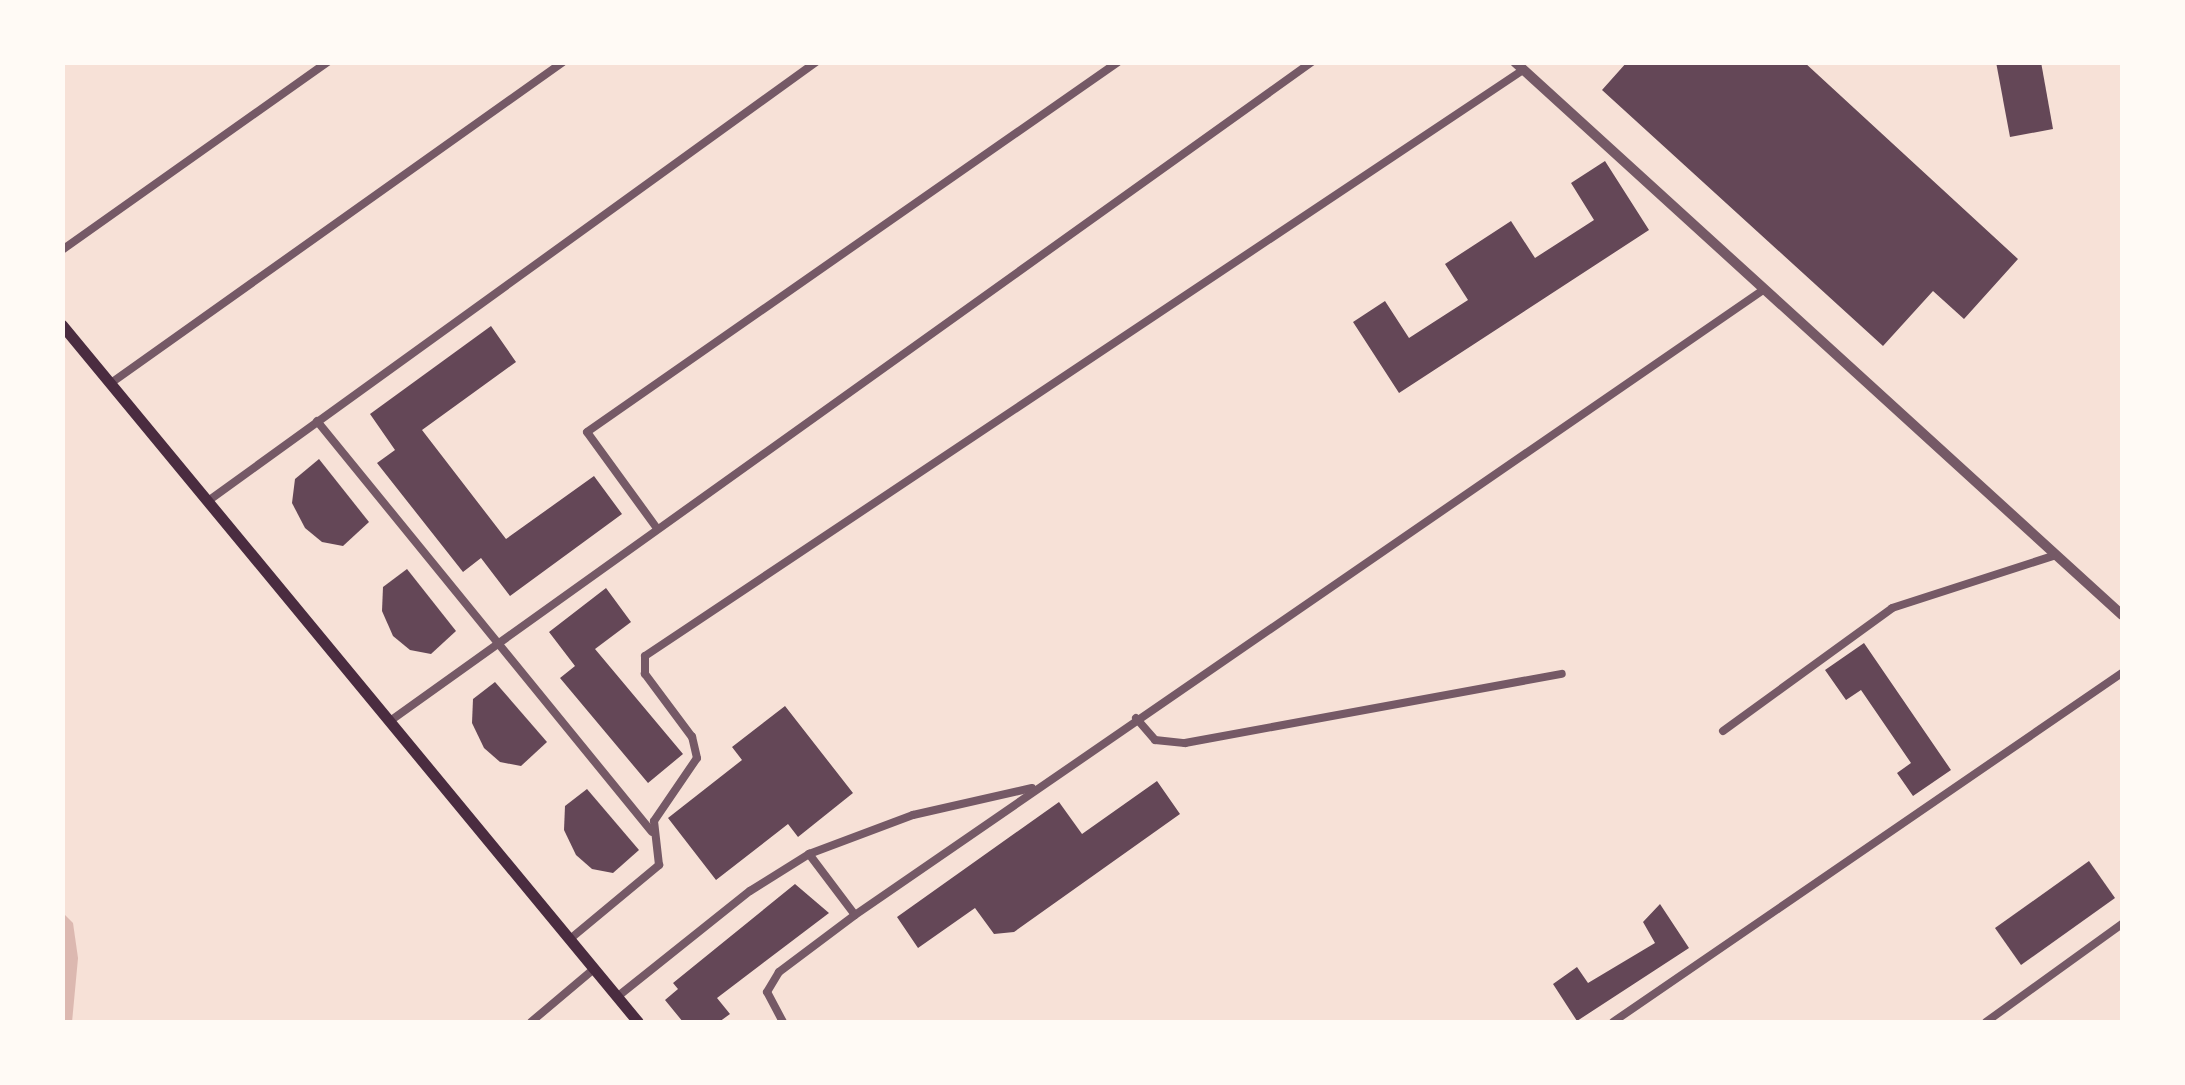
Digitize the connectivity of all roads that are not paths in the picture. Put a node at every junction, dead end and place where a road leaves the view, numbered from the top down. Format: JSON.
{"nodes":[{"id":1,"x":328,"y":62,"type":"edge"},
{"id":2,"x":563,"y":62,"type":"edge"},
{"id":3,"x":816,"y":62,"type":"edge"},
{"id":4,"x":1118,"y":62,"type":"edge"},
{"id":5,"x":1312,"y":62,"type":"edge"},
{"id":6,"x":1519,"y":66,"type":"edge"},
{"id":7,"x":62,"y":250,"type":"edge"},
{"id":8,"x":1763,"y":290,"type":"junction"},
{"id":9,"x":62,"y":324,"type":"edge"},
{"id":10,"x":110,"y":383,"type":"junction"},
{"id":11,"x":316,"y":421,"type":"junction"},
{"id":12,"x":208,"y":501,"type":"junction"},
{"id":13,"x":656,"y":527,"type":"junction"},
{"id":14,"x":2056,"y":555,"type":"junction"},
{"id":15,"x":2122,"y":615,"type":"edge"},
{"id":16,"x":492,"y":643,"type":"junction"},
{"id":17,"x":1562,"y":674,"type":"dead end"},
{"id":18,"x":2122,"y":674,"type":"edge"},
{"id":19,"x":1136,"y":718,"type":"junction"},
{"id":20,"x":390,"y":722,"type":"junction"},
{"id":21,"x":1723,"y":731,"type":"dead end"},
{"id":22,"x":1036,"y":786,"type":"junction"},
{"id":23,"x":653,"y":832,"type":"junction"},
{"id":24,"x":809,"y":854,"type":"junction"},
{"id":25,"x":855,"y":914,"type":"junction"},
{"id":26,"x":2122,"y":924,"type":"edge"},
{"id":27,"x":570,"y":939,"type":"junction"},
{"id":28,"x":594,"y":969,"type":"junction"},
{"id":29,"x":617,"y":997,"type":"junction"},
{"id":30,"x":532,"y":1022,"type":"edge"},
{"id":31,"x":636,"y":1022,"type":"edge"},
{"id":32,"x":783,"y":1022,"type":"edge"},
{"id":33,"x":1613,"y":1022,"type":"edge"},
{"id":34,"x":1986,"y":1022,"type":"edge"}],
"edges":[{"from":1,"to":7,"type":"street"},
{"from":2,"to":10,"type":"street"},
{"from":3,"to":11,"type":"street"},
{"from":4,"to":13,"type":"street"},
{"from":5,"to":13,"type":"street"},
{"from":6,"to":8,"type":"street"},
{"from":6,"to":23,"type":"street"},
{"from":8,"to":14,"type":"street"},
{"from":8,"to":19,"type":"street"},
{"from":9,"to":10,"type":"main road"},
{"from":10,"to":12,"type":"main road"},
{"from":11,"to":12,"type":"street"},
{"from":11,"to":16,"type":"street"},
{"from":12,"to":20,"type":"main road"},
{"from":13,"to":16,"type":"street"},
{"from":14,"to":15,"type":"street"},
{"from":14,"to":21,"type":"street"},
{"from":16,"to":20,"type":"street"},
{"from":16,"to":23,"type":"street"},
{"from":17,"to":19,"type":"street"},
{"from":18,"to":33,"type":"street"},
{"from":19,"to":22,"type":"street"},
{"from":20,"to":27,"type":"main road"},
{"from":22,"to":24,"type":"street"},
{"from":22,"to":25,"type":"street"},
{"from":23,"to":27,"type":"street"},
{"from":24,"to":25,"type":"street"},
{"from":24,"to":29,"type":"street"},
{"from":25,"to":32,"type":"street"},
{"from":26,"to":34,"type":"street"},
{"from":27,"to":28,"type":"main road"},
{"from":28,"to":29,"type":"main road"},
{"from":28,"to":30,"type":"street"},
{"from":29,"to":31,"type":"main road"}]}
